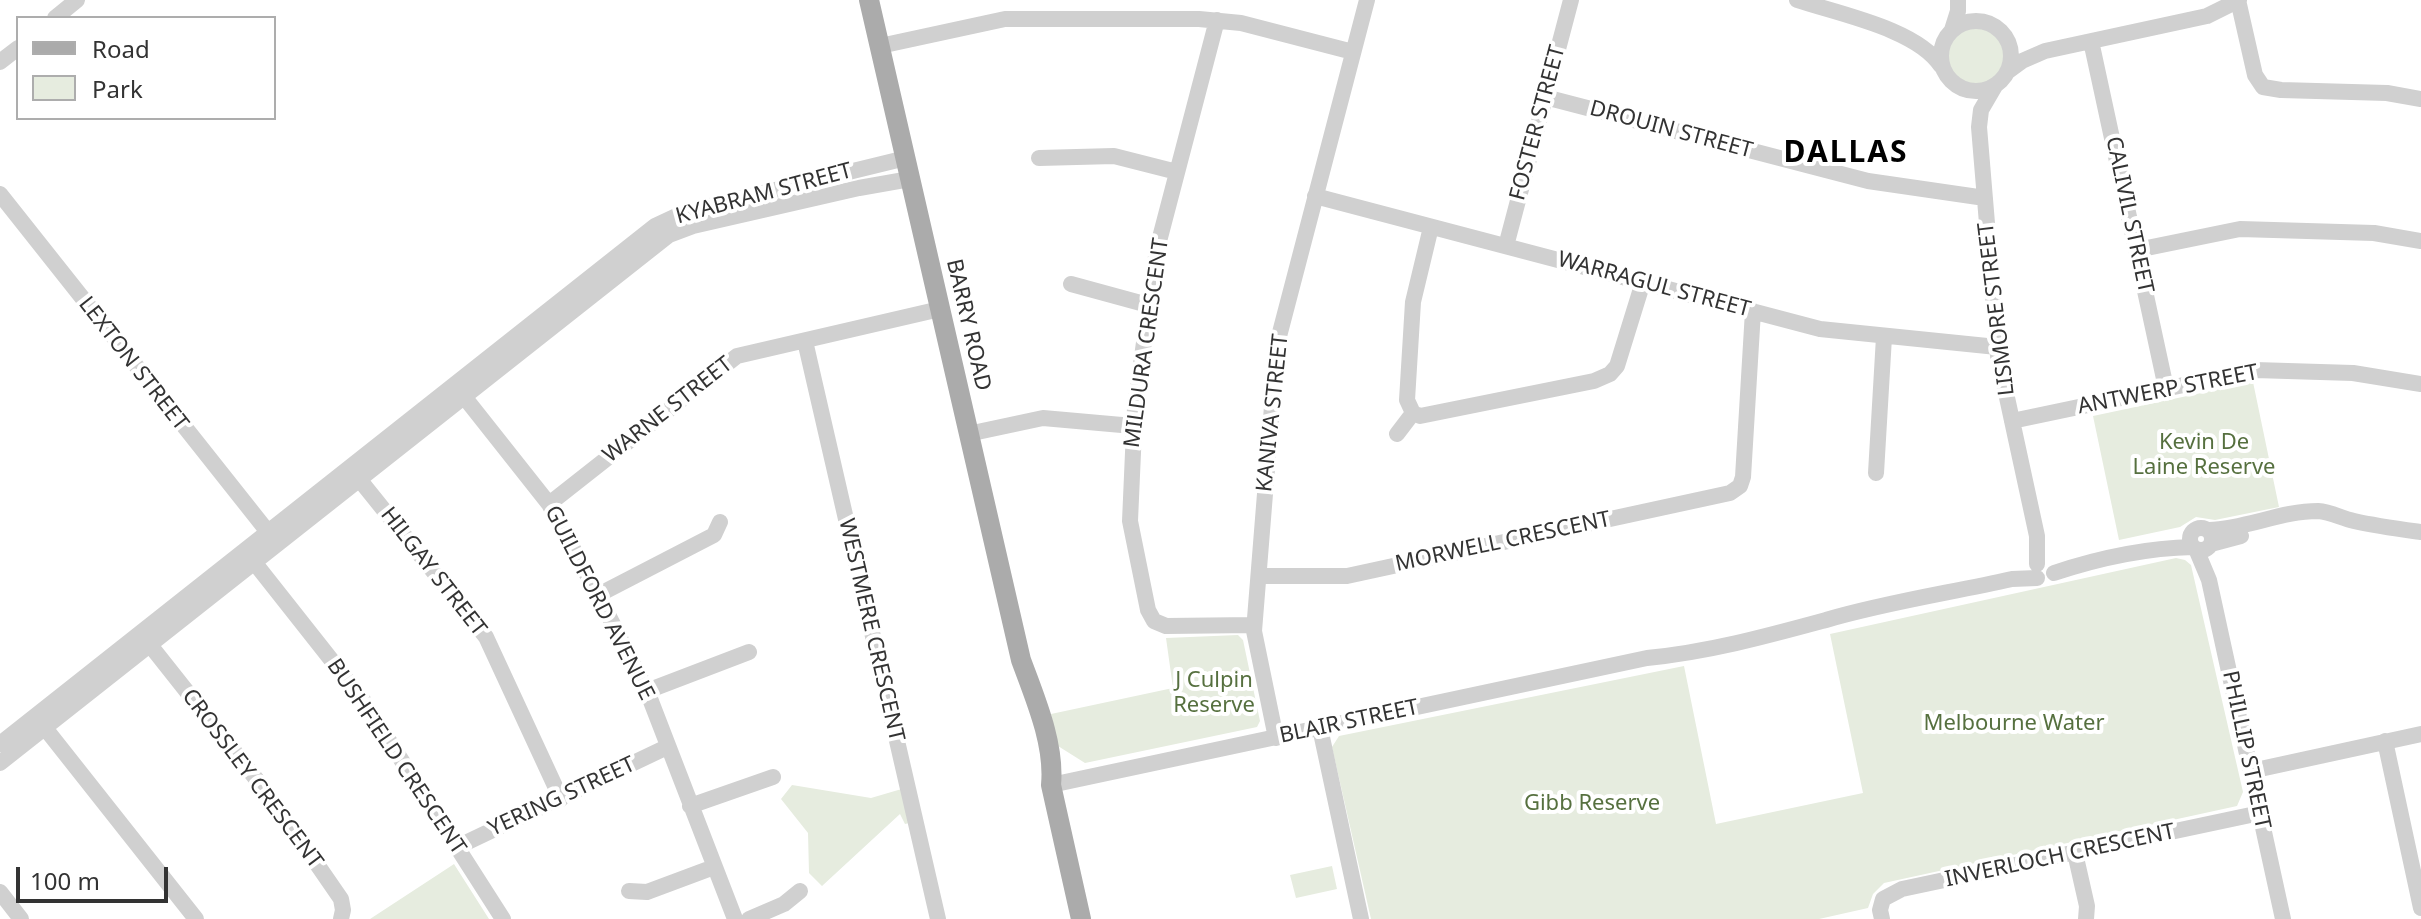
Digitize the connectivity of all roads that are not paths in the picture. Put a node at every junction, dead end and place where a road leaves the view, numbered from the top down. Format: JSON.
{"nodes":[{"id":1,"x":77,"y":0,"type":"edge"},
{"id":2,"x":869,"y":0,"type":"edge"},
{"id":3,"x":1367,"y":0,"type":"edge"},
{"id":4,"x":1571,"y":0,"type":"edge"},
{"id":5,"x":1797,"y":0,"type":"edge"},
{"id":6,"x":1960,"y":0,"type":"edge"},
{"id":7,"x":2238,"y":0,"type":"edge"},
{"id":8,"x":57,"y":16,"type":"edge"},
{"id":9,"x":1217,"y":20,"type":"junction"},
{"id":10,"x":1983,"y":22,"type":"junction"},
{"id":11,"x":1951,"y":31,"type":"junction"},
{"id":12,"x":2003,"y":34,"type":"junction"},
{"id":13,"x":1905,"y":36,"type":"junction"},
{"id":14,"x":2091,"y":41,"type":"junction"},
{"id":15,"x":880,"y":46,"type":"junction"},
{"id":16,"x":16,"y":50,"type":"edge"},
{"id":17,"x":2045,"y":51,"type":"junction"},
{"id":18,"x":1353,"y":52,"type":"junction"},
{"id":19,"x":0,"y":62,"type":"edge"},
{"id":20,"x":1942,"y":68,"type":"junction"},
{"id":21,"x":2007,"y":72,"type":"junction"},
{"id":22,"x":1995,"y":86,"type":"junction"},
{"id":23,"x":1961,"y":88,"type":"junction"},
{"id":24,"x":1545,"y":97,"type":"junction"},
{"id":25,"x":2421,"y":99,"type":"edge"},
{"id":26,"x":1979,"y":127,"type":"junction"},
{"id":27,"x":1039,"y":158,"type":"dead end"},
{"id":28,"x":908,"y":168,"type":"junction"},
{"id":29,"x":1177,"y":172,"type":"junction"},
{"id":30,"x":0,"y":194,"type":"edge"},
{"id":31,"x":1315,"y":196,"type":"junction"},
{"id":32,"x":1985,"y":198,"type":"junction"},
{"id":33,"x":1431,"y":227,"type":"junction"},
{"id":34,"x":2421,"y":241,"type":"edge"},
{"id":35,"x":1506,"y":246,"type":"junction"},
{"id":36,"x":2137,"y":250,"type":"junction"},
{"id":37,"x":1643,"y":282,"type":"junction"},
{"id":38,"x":1071,"y":284,"type":"dead end"},
{"id":39,"x":1148,"y":305,"type":"junction"},
{"id":40,"x":940,"y":309,"type":"junction"},
{"id":41,"x":1753,"y":311,"type":"junction"},
{"id":42,"x":1884,"y":337,"type":"junction"},
{"id":43,"x":805,"y":341,"type":"junction"},
{"id":44,"x":1997,"y":347,"type":"junction"},
{"id":45,"x":2421,"y":384,"type":"edge"},
{"id":46,"x":2166,"y":388,"type":"junction"},
{"id":47,"x":460,"y":390,"type":"junction"},
{"id":48,"x":1413,"y":413,"type":"junction"},
{"id":49,"x":2012,"y":421,"type":"junction"},
{"id":50,"x":1133,"y":426,"type":"junction"},
{"id":51,"x":968,"y":434,"type":"junction"},
{"id":52,"x":1397,"y":434,"type":"dead end"},
{"id":53,"x":1876,"y":473,"type":"dead end"},
{"id":54,"x":359,"y":479,"type":"junction"},
{"id":55,"x":549,"y":504,"type":"junction"},
{"id":56,"x":720,"y":522,"type":"dead end"},
{"id":57,"x":268,"y":532,"type":"junction"},
{"id":58,"x":2421,"y":532,"type":"edge"},
{"id":59,"x":2201,"y":542,"type":"junction"},
{"id":60,"x":252,"y":554,"type":"junction"},
{"id":61,"x":2044,"y":568,"type":"junction"},
{"id":62,"x":1259,"y":576,"type":"junction"},
{"id":63,"x":598,"y":595,"type":"junction"},
{"id":64,"x":1254,"y":625,"type":"junction"},
{"id":65,"x":150,"y":645,"type":"junction"},
{"id":66,"x":749,"y":652,"type":"dead end"},
{"id":67,"x":117,"y":661,"type":"junction"},
{"id":68,"x":647,"y":691,"type":"junction"},
{"id":69,"x":45,"y":728,"type":"junction"},
{"id":70,"x":1320,"y":728,"type":"junction"},
{"id":71,"x":2421,"y":734,"type":"edge"},
{"id":72,"x":1276,"y":738,"type":"junction"},
{"id":73,"x":2385,"y":741,"type":"junction"},
{"id":74,"x":0,"y":744,"type":"edge"},
{"id":75,"x":667,"y":747,"type":"junction"},
{"id":76,"x":0,"y":763,"type":"edge"},
{"id":77,"x":2251,"y":771,"type":"junction"},
{"id":78,"x":773,"y":777,"type":"dead end"},
{"id":79,"x":1051,"y":785,"type":"junction"},
{"id":80,"x":561,"y":799,"type":"junction"},
{"id":81,"x":690,"y":806,"type":"junction"},
{"id":82,"x":2260,"y":813,"type":"junction"},
{"id":83,"x":457,"y":847,"type":"junction"},
{"id":84,"x":2075,"y":853,"type":"junction"},
{"id":85,"x":714,"y":867,"type":"junction"},
{"id":86,"x":629,"y":891,"type":"dead end"},
{"id":87,"x":800,"y":891,"type":"dead end"},
{"id":88,"x":0,"y":892,"type":"edge"},
{"id":89,"x":2421,"y":908,"type":"edge"},
{"id":90,"x":21,"y":919,"type":"edge"},
{"id":91,"x":196,"y":919,"type":"edge"},
{"id":92,"x":341,"y":919,"type":"edge"},
{"id":93,"x":503,"y":919,"type":"edge"},
{"id":94,"x":735,"y":919,"type":"edge"},
{"id":95,"x":749,"y":919,"type":"edge"},
{"id":96,"x":938,"y":919,"type":"edge"},
{"id":97,"x":1081,"y":919,"type":"edge"},
{"id":98,"x":1361,"y":919,"type":"edge"},
{"id":99,"x":1882,"y":919,"type":"edge"},
{"id":100,"x":2086,"y":919,"type":"edge"},
{"id":101,"x":2283,"y":919,"type":"edge"}],
"edges":[{"from":1,"to":8,"type":"street"},
{"from":2,"to":15,"type":"main road","name":"BARRY ROAD"},
{"from":3,"to":18,"type":"street","name":"KANIVA STREET"},
{"from":4,"to":24,"type":"street","name":"FOSTER STREET"},
{"from":5,"to":13,"type":"street"},
{"from":6,"to":10,"type":"street"},
{"from":6,"to":11,"type":"street"},
{"from":7,"to":14,"type":"street"},
{"from":7,"to":25,"type":"street"},
{"from":9,"to":15,"type":"street"},
{"from":9,"to":18,"type":"street"},
{"from":9,"to":29,"type":"street","name":"MILDURA CRESCENT"},
{"from":10,"to":11,"type":"street"},
{"from":10,"to":12,"type":"street"},
{"from":11,"to":13,"type":"street"},
{"from":11,"to":20,"type":"street"},
{"from":12,"to":17,"type":"street"},
{"from":12,"to":21,"type":"street"},
{"from":13,"to":20,"type":"street"},
{"from":14,"to":17,"type":"street"},
{"from":14,"to":36,"type":"street","name":"CALIVIL STREET"},
{"from":15,"to":28,"type":"main road","name":"BARRY ROAD"},
{"from":16,"to":19,"type":"street"},
{"from":17,"to":21,"type":"street"},
{"from":18,"to":31,"type":"street","name":"KANIVA STREET"},
{"from":20,"to":23,"type":"street"},
{"from":21,"to":22,"type":"street"},
{"from":22,"to":23,"type":"street"},
{"from":22,"to":26,"type":"street","name":"LISMORE STREET"},
{"from":23,"to":26,"type":"street","name":"LISMORE STREET"},
{"from":24,"to":32,"type":"street","name":"DROUIN STREET"},
{"from":24,"to":35,"type":"street","name":"FOSTER STREET"},
{"from":26,"to":32,"type":"street","name":"LISMORE STREET"},
{"from":27,"to":29,"type":"street"},
{"from":28,"to":40,"type":"main road","name":"BARRY ROAD"},
{"from":28,"to":47,"type":"street","name":"KYABRAM STREET"},
{"from":29,"to":39,"type":"street","name":"MILDURA CRESCENT"},
{"from":30,"to":57,"type":"street","name":"LEXTON STREET"},
{"from":31,"to":33,"type":"street","name":"WARRAGUL STREET"},
{"from":31,"to":62,"type":"street","name":"KANIVA STREET"},
{"from":32,"to":44,"type":"street","name":"LISMORE STREET"},
{"from":33,"to":35,"type":"street","name":"WARRAGUL STREET"},
{"from":33,"to":48,"type":"street"},
{"from":34,"to":36,"type":"street"},
{"from":35,"to":37,"type":"street","name":"WARRAGUL STREET"},
{"from":36,"to":46,"type":"street","name":"CALIVIL STREET"},
{"from":37,"to":41,"type":"street","name":"WARRAGUL STREET"},
{"from":37,"to":48,"type":"street"},
{"from":38,"to":39,"type":"street"},
{"from":39,"to":50,"type":"street","name":"MILDURA CRESCENT"},
{"from":40,"to":43,"type":"street","name":"WARNE STREET"},
{"from":40,"to":51,"type":"main road","name":"BARRY ROAD"},
{"from":41,"to":42,"type":"street","name":"WARRAGUL STREET"},
{"from":41,"to":62,"type":"street","name":"MORWELL CRESCENT"},
{"from":42,"to":44,"type":"street","name":"WARRAGUL STREET"},
{"from":42,"to":53,"type":"street"},
{"from":43,"to":55,"type":"street","name":"WARNE STREET"},
{"from":43,"to":96,"type":"street","name":"WESTMERE CRESCENT"},
{"from":44,"to":49,"type":"street","name":"LISMORE STREET"},
{"from":45,"to":46,"type":"street","name":"ANTWERP STREET"},
{"from":46,"to":49,"type":"street","name":"ANTWERP STREET"},
{"from":47,"to":54,"type":"street","name":"KYABRAM STREET"},
{"from":47,"to":55,"type":"street","name":"GUILDFORD AVENUE"},
{"from":47,"to":57,"type":"street","name":"KYABRAM STREET"},
{"from":48,"to":52,"type":"street"},
{"from":49,"to":61,"type":"street","name":"LISMORE STREET"},
{"from":50,"to":51,"type":"street"},
{"from":50,"to":64,"type":"street","name":"MILDURA CRESCENT"},
{"from":51,"to":79,"type":"main road","name":"BARRY ROAD"},
{"from":54,"to":60,"type":"street","name":"KYABRAM STREET"},
{"from":54,"to":80,"type":"street","name":"HILGAY STREET"},
{"from":55,"to":63,"type":"street","name":"GUILDFORD AVENUE"},
{"from":56,"to":63,"type":"street"},
{"from":57,"to":60,"type":"street","name":"KYABRAM STREET"},
{"from":58,"to":59,"type":"street","name":"BLAIR STREET"},
{"from":59,"to":61,"type":"street","name":"BLAIR STREET"},
{"from":59,"to":77,"type":"street","name":"PHILLIP STREET"},
{"from":60,"to":65,"type":"street","name":"KYABRAM STREET"},
{"from":60,"to":67,"type":"street","name":"KYABRAM STREET"},
{"from":60,"to":83,"type":"street","name":"BUSHFIELD CRESCENT"},
{"from":61,"to":70,"type":"street","name":"BLAIR STREET"},
{"from":62,"to":64,"type":"street","name":"KANIVA STREET"},
{"from":63,"to":68,"type":"street","name":"GUILDFORD AVENUE"},
{"from":64,"to":72,"type":"street","name":"KANIVA STREET"},
{"from":65,"to":67,"type":"street","name":"KYABRAM STREET"},
{"from":65,"to":92,"type":"street","name":"CROSSLEY CRESCENT"},
{"from":66,"to":68,"type":"street"},
{"from":67,"to":69,"type":"street","name":"KYABRAM STREET"},
{"from":67,"to":74,"type":"street","name":"KYABRAM STREET"},
{"from":68,"to":75,"type":"street","name":"GUILDFORD AVENUE"},
{"from":69,"to":76,"type":"street","name":"KYABRAM STREET"},
{"from":69,"to":91,"type":"street"},
{"from":70,"to":72,"type":"street","name":"BLAIR STREET"},
{"from":70,"to":98,"type":"street"},
{"from":71,"to":73,"type":"street"},
{"from":72,"to":79,"type":"street","name":"BLAIR STREET"},
{"from":73,"to":77,"type":"street"},
{"from":73,"to":89,"type":"street"},
{"from":75,"to":80,"type":"street","name":"YERING STREET"},
{"from":75,"to":81,"type":"street","name":"GUILDFORD AVENUE"},
{"from":77,"to":82,"type":"street","name":"PHILLIP STREET"},
{"from":78,"to":81,"type":"street"},
{"from":79,"to":97,"type":"main road","name":"BARRY ROAD"},
{"from":80,"to":83,"type":"street","name":"YERING STREET"},
{"from":81,"to":85,"type":"street","name":"GUILDFORD AVENUE"},
{"from":82,"to":84,"type":"street","name":"INVERLOCH CRESCENT"},
{"from":82,"to":101,"type":"street","name":"PHILLIP STREET"},
{"from":83,"to":93,"type":"street","name":"BUSHFIELD CRESCENT"},
{"from":84,"to":99,"type":"street","name":"INVERLOCH CRESCENT"},
{"from":84,"to":100,"type":"street"},
{"from":85,"to":86,"type":"street"},
{"from":85,"to":94,"type":"street","name":"GUILDFORD AVENUE"},
{"from":87,"to":95,"type":"street"},
{"from":88,"to":90,"type":"street"}]}
